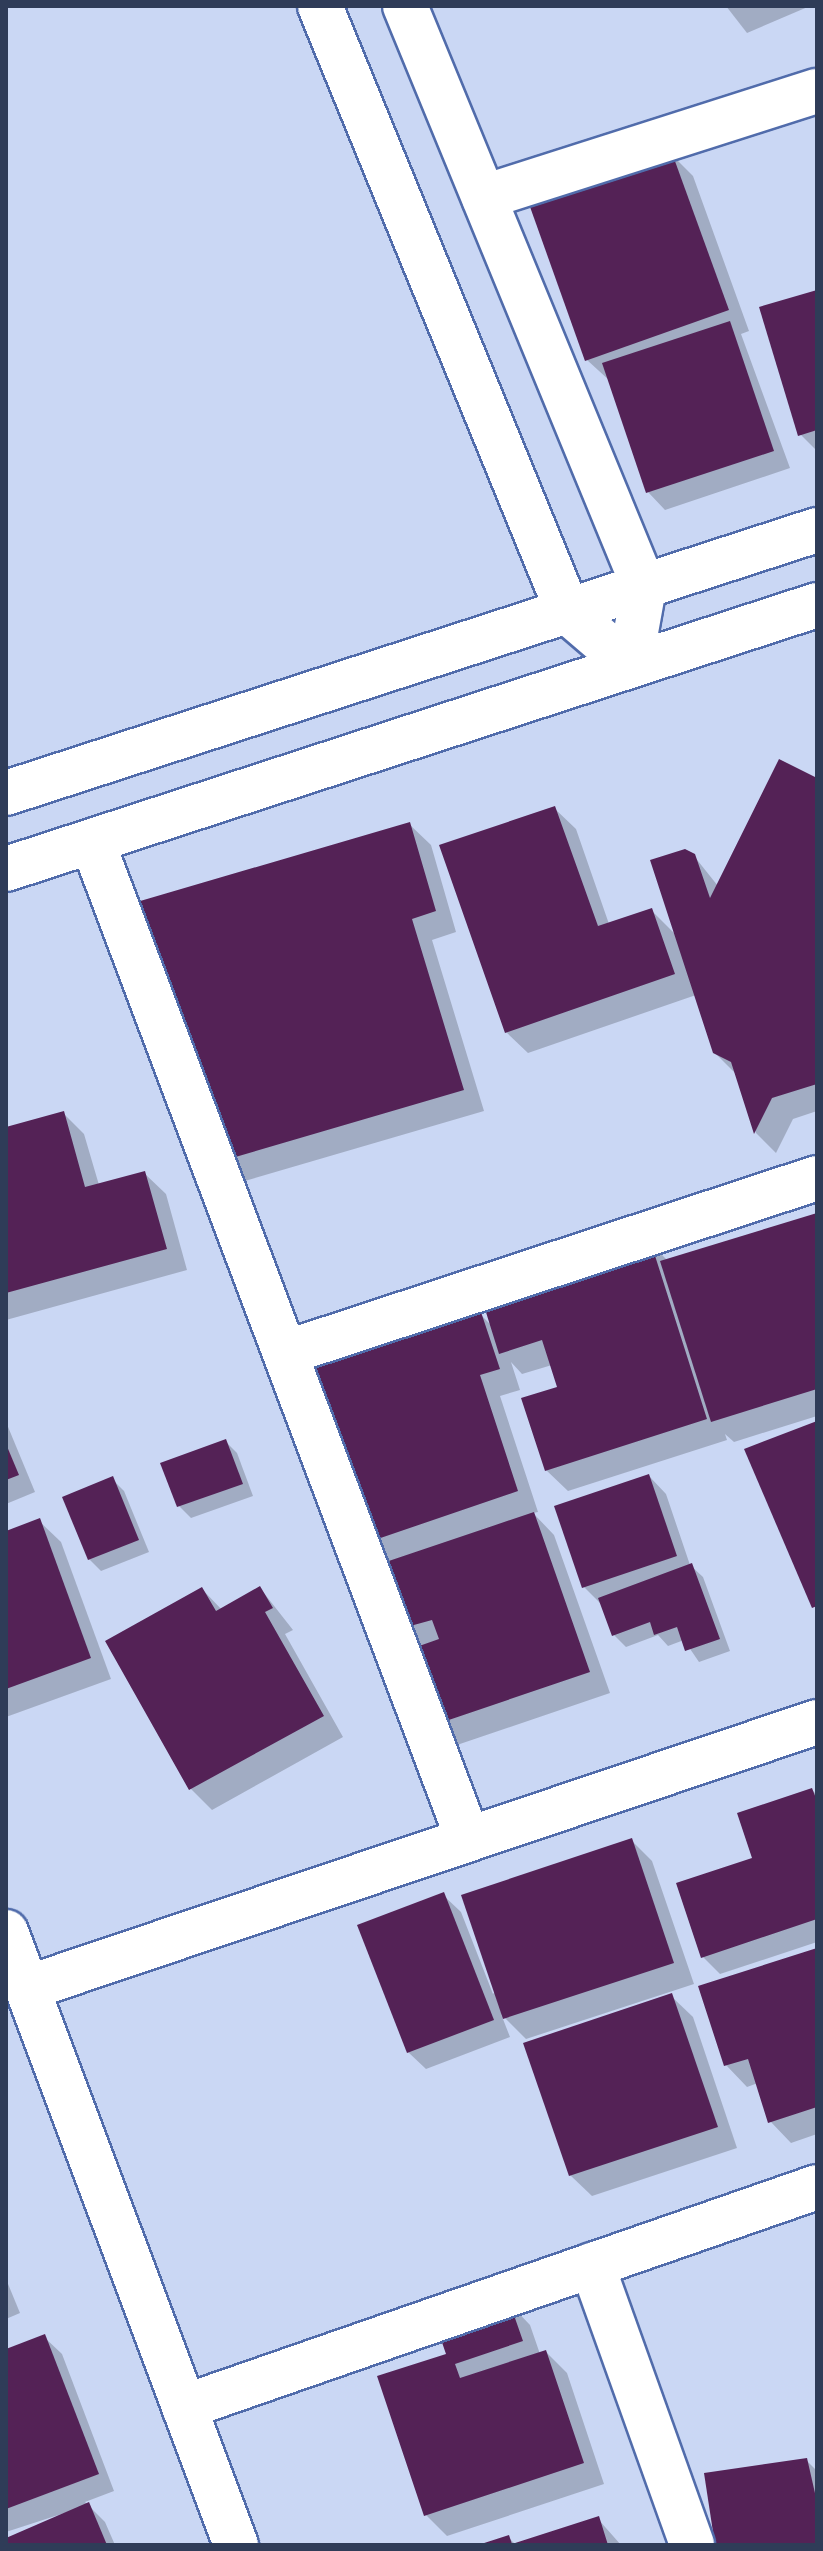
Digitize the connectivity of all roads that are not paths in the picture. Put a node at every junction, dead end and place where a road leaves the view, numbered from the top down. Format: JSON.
{"nodes":[{"id":1,"x":320,"y":6,"type":"edge"},
{"id":2,"x":405,"y":6,"type":"edge"},
{"id":3,"x":817,"y":91,"type":"edge"},
{"id":4,"x":484,"y":197,"type":"junction"},
{"id":5,"x":817,"y":530,"type":"edge"},
{"id":6,"x":644,"y":587,"type":"junction"},
{"id":7,"x":817,"y":605,"type":"edge"},
{"id":8,"x":568,"y":612,"type":"junction"},
{"id":9,"x":630,"y":665,"type":"junction"},
{"id":10,"x":6,"y":793,"type":"edge"},
{"id":11,"x":92,"y":841,"type":"junction"},
{"id":12,"x":6,"y":869,"type":"edge"},
{"id":13,"x":817,"y":1178,"type":"edge"},
{"id":14,"x":285,"y":1353,"type":"junction"},
{"id":15,"x":817,"y":1722,"type":"edge"},
{"id":16,"x":468,"y":1839,"type":"junction"},
{"id":17,"x":6,"y":1932,"type":"edge"},
{"id":18,"x":27,"y":1988,"type":"junction"},
{"id":19,"x":817,"y":2187,"type":"edge"},
{"id":20,"x":592,"y":2265,"type":"junction"},
{"id":21,"x":184,"y":2407,"type":"junction"},
{"id":22,"x":236,"y":2545,"type":"edge"},
{"id":23,"x":692,"y":2545,"type":"edge"}],
"edges":[{"from":1,"to":8,"type":"street"},
{"from":2,"to":4,"type":"street"},
{"from":3,"to":4,"type":"street"},
{"from":4,"to":6,"type":"street"},
{"from":5,"to":6,"type":"street"},
{"from":6,"to":8,"type":"street"},
{"from":6,"to":9,"type":"street"},
{"from":7,"to":9,"type":"street"},
{"from":8,"to":9,"type":"street"},
{"from":8,"to":10,"type":"street"},
{"from":9,"to":11,"type":"street"},
{"from":11,"to":12,"type":"street"},
{"from":11,"to":14,"type":"street"},
{"from":13,"to":14,"type":"street"},
{"from":14,"to":16,"type":"street"},
{"from":15,"to":16,"type":"street"},
{"from":16,"to":18,"type":"street"},
{"from":17,"to":18,"type":"street"},
{"from":18,"to":21,"type":"street"},
{"from":19,"to":20,"type":"street"},
{"from":20,"to":21,"type":"street"},
{"from":20,"to":23,"type":"street"},
{"from":21,"to":22,"type":"street"}]}
